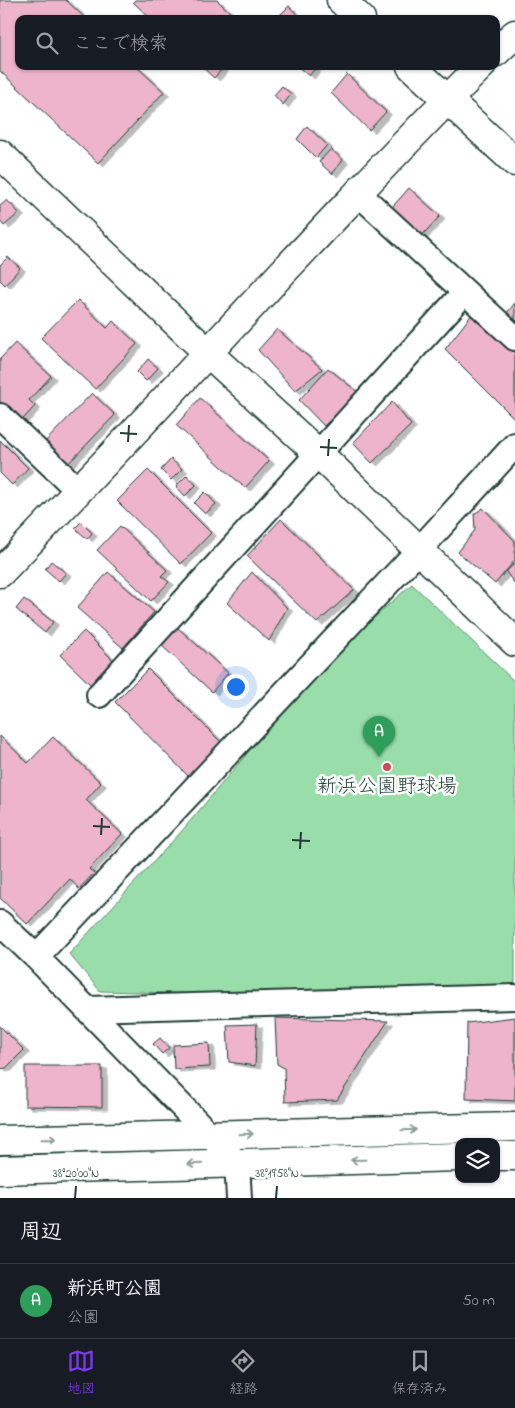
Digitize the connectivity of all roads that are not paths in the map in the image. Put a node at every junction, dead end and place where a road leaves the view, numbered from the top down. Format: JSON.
{"nodes":[{"id":1,"x":341,"y":0,"type":"edge"},
{"id":2,"x":357,"y":15,"type":"edge"},
{"id":3,"x":515,"y":34,"type":"edge"},
{"id":4,"x":500,"y":48,"type":"edge"},
{"id":5,"x":415,"y":70,"type":"edge"},
{"id":6,"x":478,"y":70,"type":"edge"},
{"id":7,"x":447,"y":100,"type":"junction"},
{"id":8,"x":0,"y":154,"type":"edge"},
{"id":9,"x":515,"y":162,"type":"edge"},
{"id":10,"x":358,"y":193,"type":"junction"},
{"id":11,"x":465,"y":292,"type":"junction"},
{"id":12,"x":515,"y":338,"type":"edge"},
{"id":13,"x":208,"y":353,"type":"junction"},
{"id":14,"x":0,"y":416,"type":"edge"},
{"id":15,"x":515,"y":445,"type":"edge"},
{"id":16,"x":319,"y":454,"type":"junction"},
{"id":17,"x":79,"y":491,"type":"junction"},
{"id":18,"x":419,"y":550,"type":"junction"},
{"id":19,"x":0,"y":574,"type":"edge"},
{"id":20,"x":515,"y":642,"type":"edge"},
{"id":21,"x":99,"y":695,"type":"dead end"},
{"id":22,"x":0,"y":923,"type":"edge"},
{"id":23,"x":36,"y":957,"type":"junction"},
{"id":24,"x":515,"y":997,"type":"edge"},
{"id":25,"x":87,"y":1009,"type":"junction"},
{"id":26,"x":515,"y":1127,"type":"edge"},
{"id":27,"x":209,"y":1135,"type":"junction"},
{"id":28,"x":0,"y":1140,"type":"edge"},
{"id":29,"x":500,"y":1156,"type":"edge"},
{"id":30,"x":515,"y":1156,"type":"edge"},
{"id":31,"x":455,"y":1157,"type":"edge"},
{"id":32,"x":237,"y":1163,"type":"junction"},
{"id":33,"x":0,"y":1170,"type":"edge"},
{"id":34,"x":239,"y":1198,"type":"edge"}],
"edges":[{"from":1,"to":2,"type":"street"},
{"from":3,"to":4,"type":"street"},
{"from":5,"to":7,"type":"street"},
{"from":6,"to":7,"type":"street"},
{"from":7,"to":9,"type":"street"},
{"from":7,"to":10,"type":"street"},
{"from":8,"to":13,"type":"street"},
{"from":10,"to":11,"type":"street"},
{"from":10,"to":13,"type":"street"},
{"from":11,"to":12,"type":"street"},
{"from":11,"to":16,"type":"street"},
{"from":13,"to":16,"type":"street"},
{"from":13,"to":17,"type":"street"},
{"from":14,"to":17,"type":"street"},
{"from":15,"to":18,"type":"street"},
{"from":16,"to":18,"type":"street"},
{"from":16,"to":21,"type":"street"},
{"from":17,"to":19,"type":"street"},
{"from":18,"to":20,"type":"street"},
{"from":18,"to":23,"type":"street"},
{"from":22,"to":23,"type":"street"},
{"from":23,"to":25,"type":"street"},
{"from":24,"to":25,"type":"street"},
{"from":25,"to":27,"type":"street"},
{"from":27,"to":26,"type":"street","one_way":true},
{"from":28,"to":27,"type":"street","one_way":true},
{"from":27,"to":32,"type":"street"},
{"from":29,"to":30,"type":"street"},
{"from":31,"to":32,"type":"street","one_way":true},
{"from":32,"to":33,"type":"street","one_way":true},
{"from":32,"to":34,"type":"street"}]}
